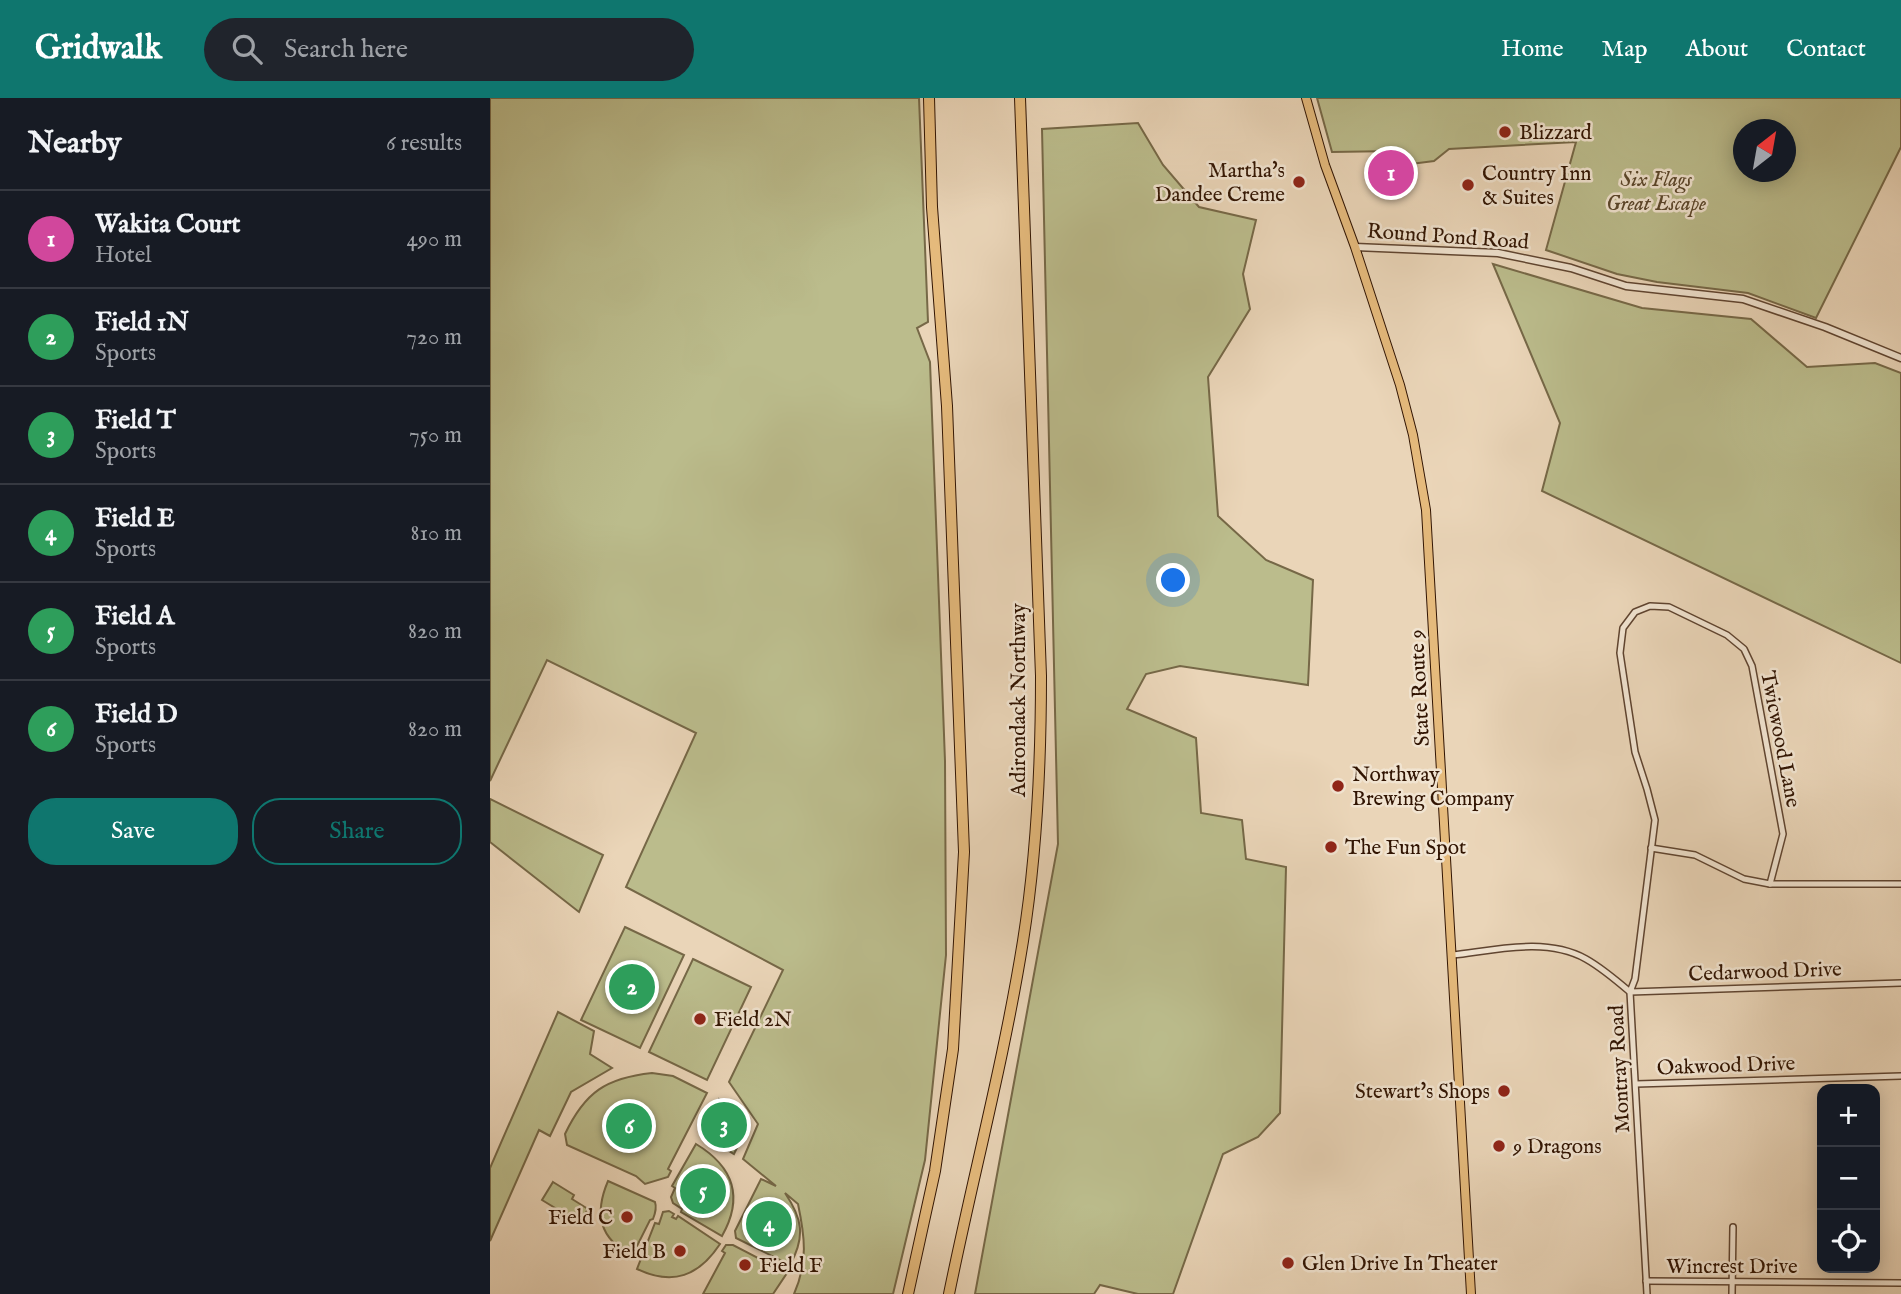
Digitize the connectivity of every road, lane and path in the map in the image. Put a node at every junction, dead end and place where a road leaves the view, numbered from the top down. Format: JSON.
{"nodes":[{"id":1,"x":929,"y":98,"type":"edge"},
{"id":2,"x":1020,"y":98,"type":"edge"},
{"id":3,"x":1306,"y":98,"type":"edge"},
{"id":4,"x":1355,"y":247,"type":"junction"},
{"id":5,"x":1901,"y":358,"type":"edge"},
{"id":6,"x":1651,"y":848,"type":"junction"},
{"id":7,"x":1770,"y":884,"type":"junction"},
{"id":8,"x":1901,"y":884,"type":"edge"},
{"id":9,"x":1453,"y":955,"type":"junction"},
{"id":10,"x":1901,"y":983,"type":"edge"},
{"id":11,"x":1630,"y":992,"type":"junction"},
{"id":12,"x":1901,"y":1076,"type":"edge"},
{"id":13,"x":1636,"y":1084,"type":"junction"},
{"id":14,"x":1733,"y":1227,"type":"dead end"},
{"id":15,"x":1646,"y":1281,"type":"junction"},
{"id":16,"x":1732,"y":1282,"type":"junction"},
{"id":17,"x":1901,"y":1283,"type":"edge"},
{"id":18,"x":908,"y":1294,"type":"edge"},
{"id":19,"x":949,"y":1294,"type":"edge"},
{"id":20,"x":1471,"y":1294,"type":"edge"},
{"id":21,"x":1647,"y":1294,"type":"edge"},
{"id":22,"x":1732,"y":1294,"type":"edge"}],
"edges":[{"from":1,"to":18,"type":"highway"},
{"from":2,"to":19,"type":"highway","name":"Adirondack Northway"},
{"from":3,"to":4,"type":"main road","name":"State Route 9"},
{"from":4,"to":5,"type":"street","name":"Round Pond Road"},
{"from":4,"to":9,"type":"main road","name":"State Route 9"},
{"from":6,"to":7,"type":"street"},
{"from":6,"to":7,"type":"street","name":"Twicwood Lane"},
{"from":6,"to":11,"type":"street","name":"Twicwood Lane"},
{"from":7,"to":8,"type":"street"},
{"from":9,"to":11,"type":"street","name":"Montray Road"},
{"from":9,"to":20,"type":"main road","name":"State Route 9"},
{"from":10,"to":11,"type":"street","name":"Cedarwood Drive"},
{"from":11,"to":13,"type":"street","name":"Montray Road"},
{"from":12,"to":13,"type":"street","name":"Oakwood Drive"},
{"from":13,"to":15,"type":"street","name":"Montray Road"},
{"from":14,"to":16,"type":"street"},
{"from":15,"to":16,"type":"street","name":"Wincrest Drive"},
{"from":15,"to":21,"type":"street","name":"Montray Road"},
{"from":16,"to":17,"type":"street","name":"Wincrest Drive"},
{"from":16,"to":22,"type":"street"}]}
